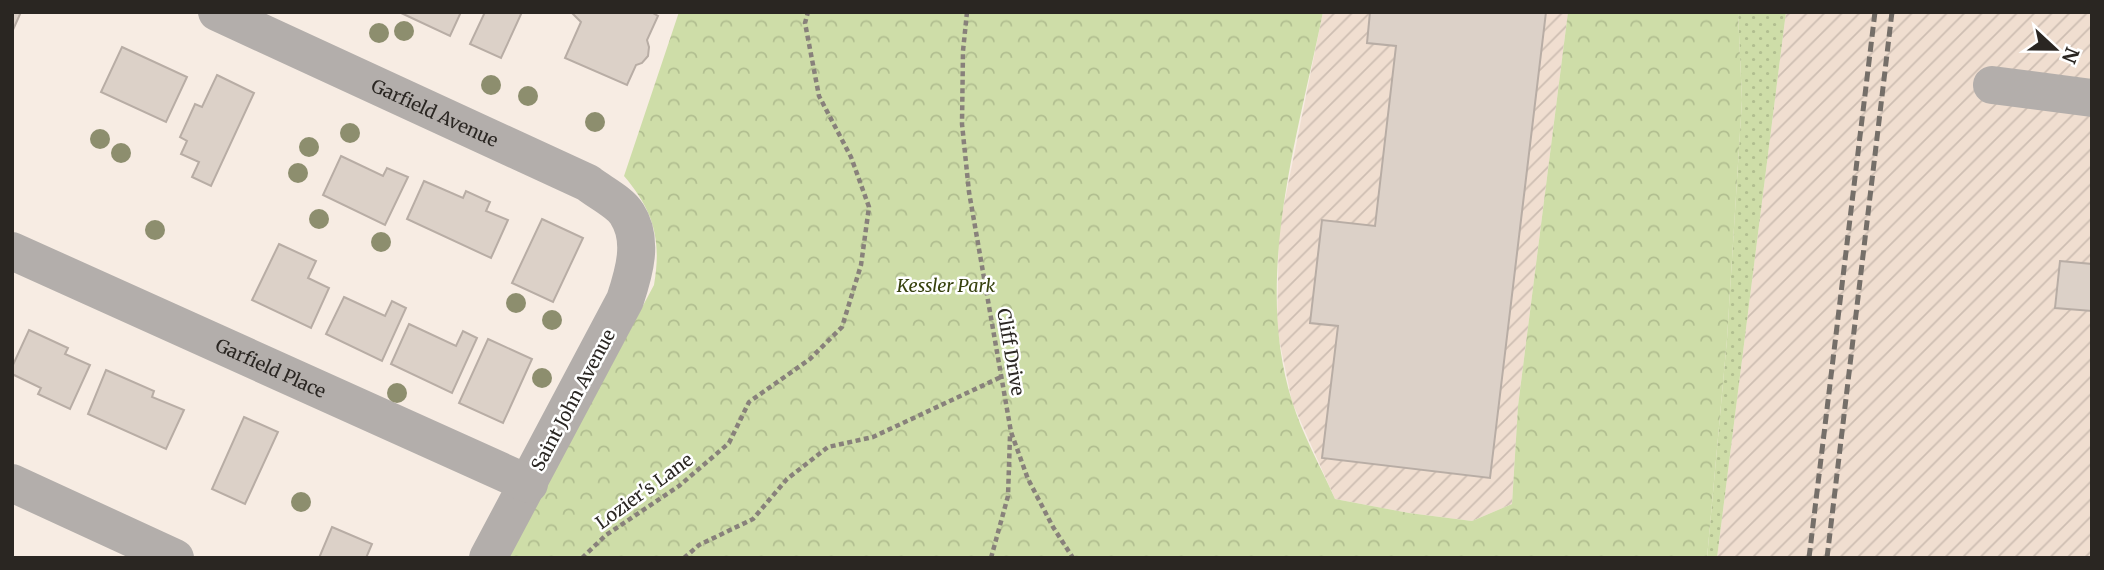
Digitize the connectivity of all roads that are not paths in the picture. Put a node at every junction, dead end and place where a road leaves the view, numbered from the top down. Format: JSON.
{"nodes":[{"id":1,"x":217,"y":12,"type":"edge"},
{"id":2,"x":1992,"y":85,"type":"dead end"},
{"id":3,"x":2092,"y":98,"type":"edge"},
{"id":4,"x":636,"y":234,"type":"joint"},
{"id":5,"x":12,"y":251,"type":"edge"},
{"id":6,"x":12,"y":482,"type":"edge"},
{"id":7,"x":529,"y":484,"type":"junction"},
{"id":8,"x":175,"y":558,"type":"edge"},
{"id":9,"x":488,"y":558,"type":"edge"}],
"edges":[{"from":1,"to":4,"type":"street","name":"Garfield Avenue"},
{"from":2,"to":3,"type":"street"},
{"from":4,"to":7,"type":"street","name":"Saint John Avenue"},
{"from":5,"to":7,"type":"street","name":"Garfield Place"},
{"from":6,"to":8,"type":"street"},
{"from":7,"to":9,"type":"street","name":"Saint John Avenue"}]}
